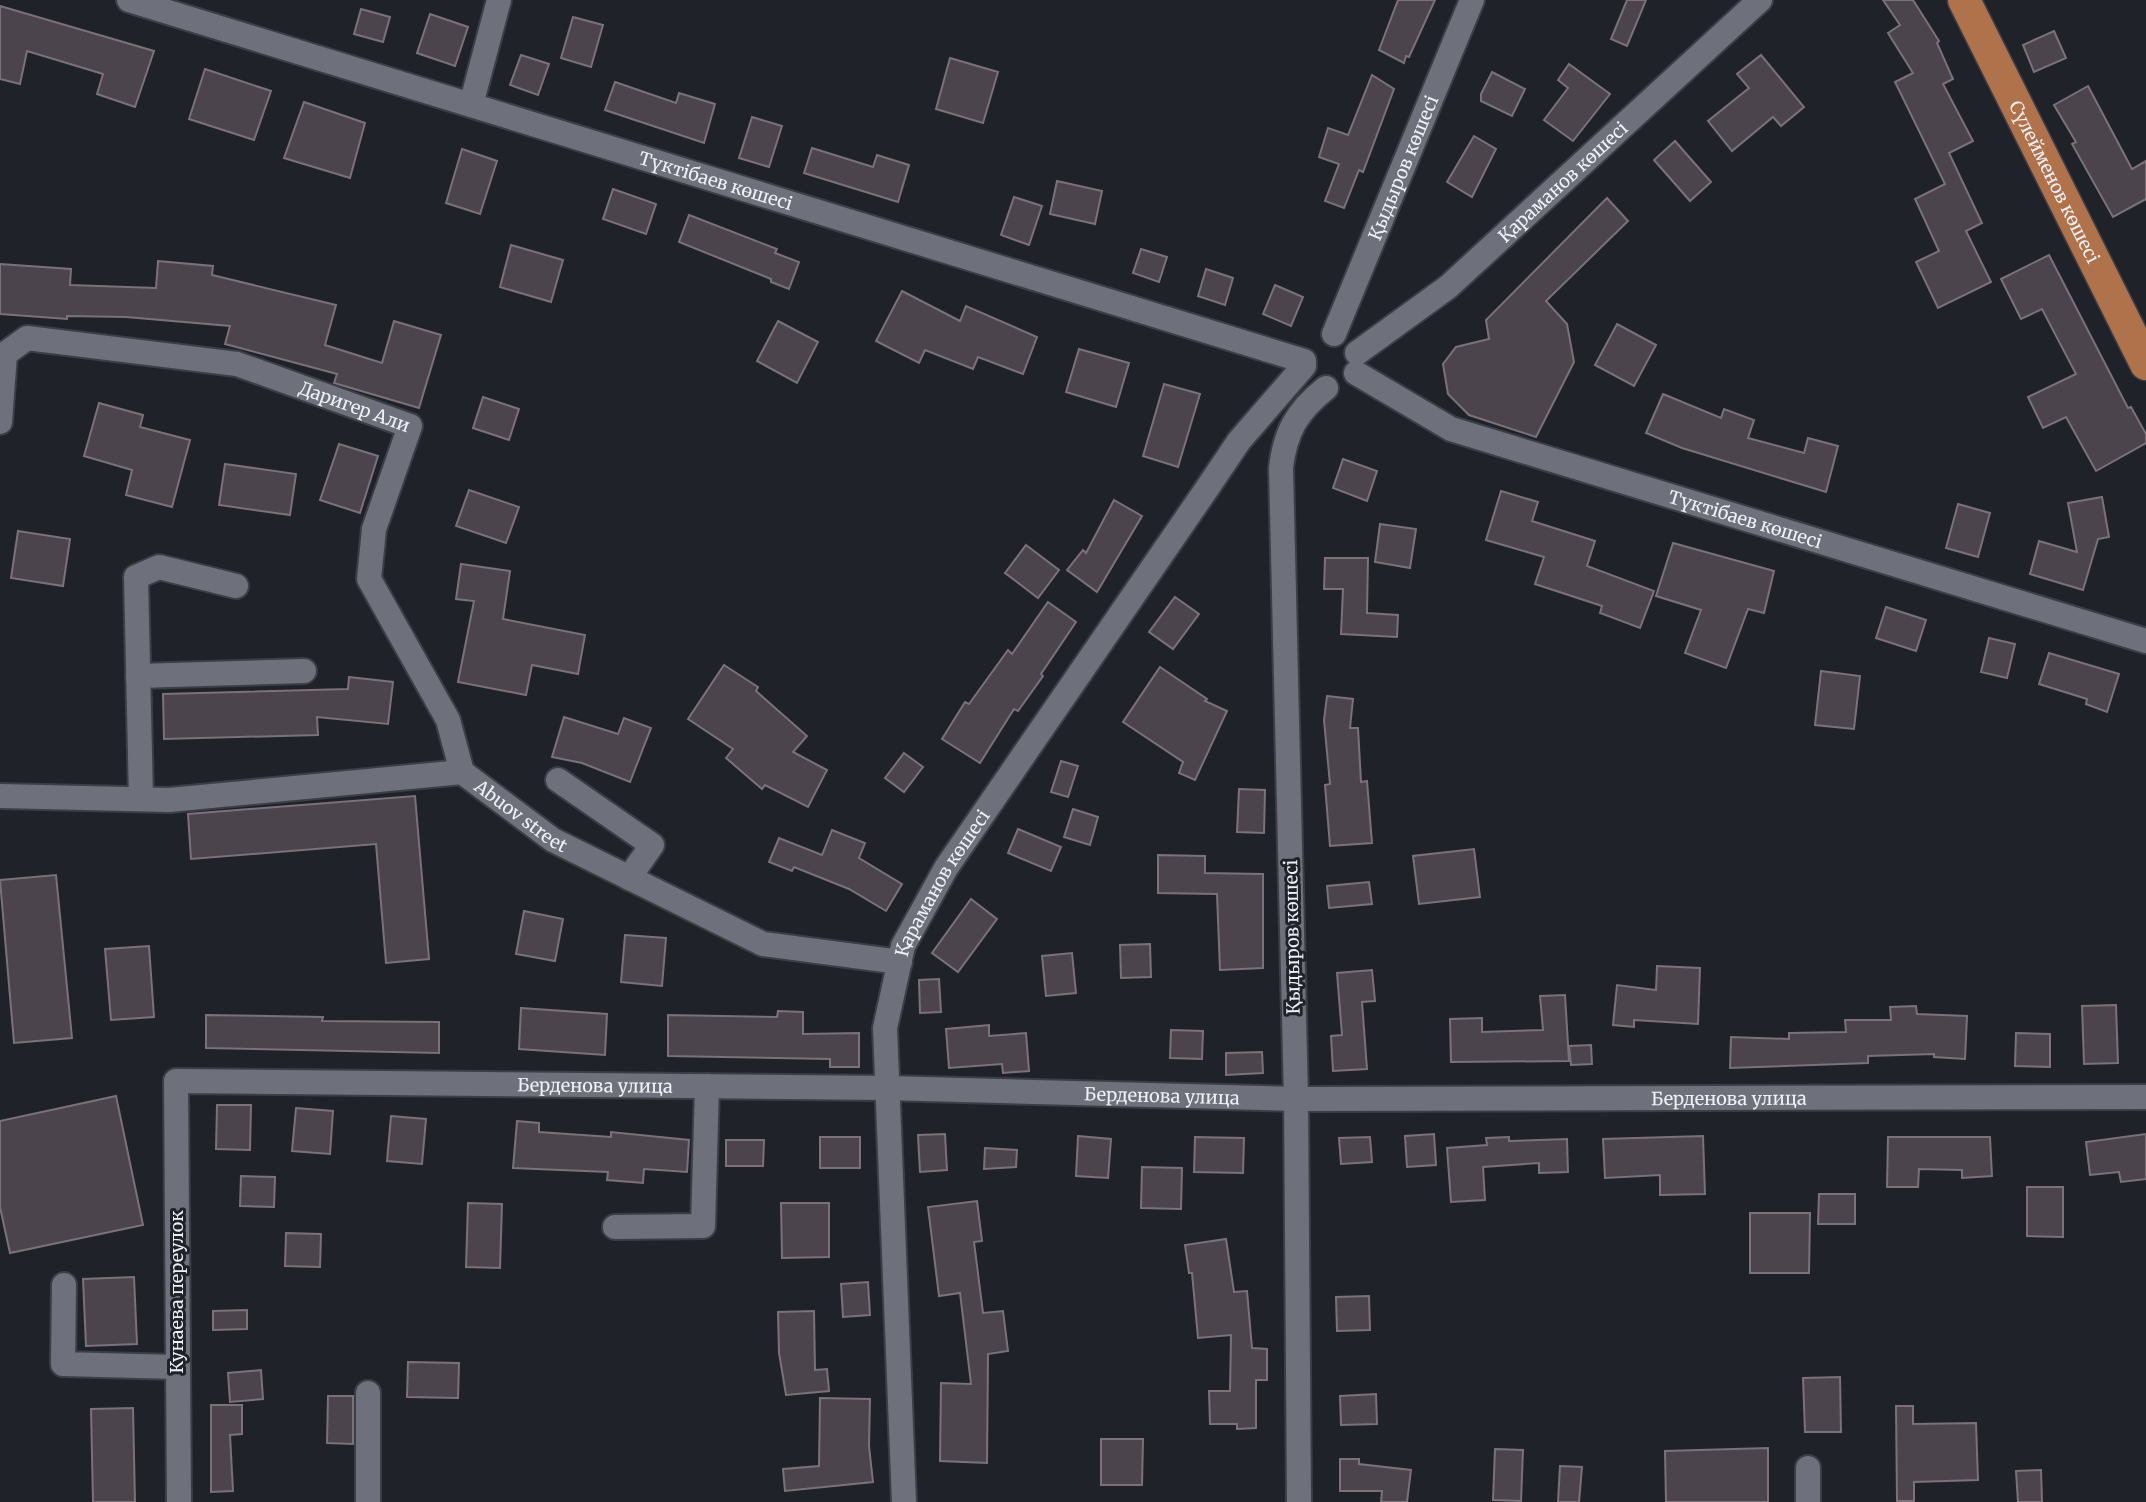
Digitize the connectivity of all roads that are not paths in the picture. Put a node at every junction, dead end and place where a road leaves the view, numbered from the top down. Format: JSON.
{"nodes":[{"id":1,"x":129,"y":0,"type":"edge"},
{"id":2,"x":499,"y":0,"type":"edge"},
{"id":3,"x":1472,"y":0,"type":"edge"},
{"id":4,"x":1760,"y":0,"type":"edge"},
{"id":5,"x":1964,"y":0,"type":"edge"},
{"id":6,"x":471,"y":105,"type":"junction"},
{"id":7,"x":1334,"y":334,"type":"junction"},
{"id":8,"x":1304,"y":363,"type":"junction"},
{"id":9,"x":1356,"y":363,"type":"junction"},
{"id":10,"x":2146,"y":363,"type":"edge"},
{"id":11,"x":1325,"y":388,"type":"junction"},
{"id":12,"x":0,"y":422,"type":"edge"},
{"id":13,"x":1240,"y":442,"type":"junction"},
{"id":14,"x":1281,"y":468,"type":"junction"},
{"id":15,"x":236,"y":586,"type":"dead end"},
{"id":16,"x":2146,"y":641,"type":"edge"},
{"id":17,"x":304,"y":671,"type":"dead end"},
{"id":18,"x":138,"y":676,"type":"junction"},
{"id":19,"x":462,"y":772,"type":"junction"},
{"id":20,"x":558,"y":780,"type":"dead end"},
{"id":21,"x":0,"y":796,"type":"edge"},
{"id":22,"x":141,"y":799,"type":"junction"},
{"id":23,"x":629,"y":878,"type":"junction"},
{"id":24,"x":900,"y":962,"type":"junction"},
{"id":25,"x":176,"y":1081,"type":"joint"},
{"id":26,"x":707,"y":1086,"type":"junction"},
{"id":27,"x":887,"y":1088,"type":"junction"},
{"id":28,"x":2146,"y":1097,"type":"edge"},
{"id":29,"x":1296,"y":1099,"type":"junction"},
{"id":30,"x":615,"y":1227,"type":"dead end"},
{"id":31,"x":64,"y":1285,"type":"dead end"},
{"id":32,"x":176,"y":1367,"type":"junction"},
{"id":33,"x":368,"y":1393,"type":"dead end"},
{"id":34,"x":1808,"y":1468,"type":"dead end"},
{"id":35,"x":179,"y":1502,"type":"edge"},
{"id":36,"x":368,"y":1502,"type":"edge"},
{"id":37,"x":904,"y":1502,"type":"edge"},
{"id":38,"x":1299,"y":1502,"type":"edge"},
{"id":39,"x":1808,"y":1502,"type":"edge"}],
"edges":[{"from":1,"to":6,"type":"street","name":"Түктібаев көшесі"},
{"from":2,"to":6,"type":"street"},
{"from":3,"to":7,"type":"street","name":"Қыдыров көшесі"},
{"from":4,"to":9,"type":"street","name":"Қараманов көшесі"},
{"from":5,"to":10,"type":"main road","name":"Сүлейменов көшесі"},
{"from":6,"to":8,"type":"street","name":"Түктібаев көшесі"},
{"from":7,"to":8,"type":"street"},
{"from":7,"to":9,"type":"street"},
{"from":8,"to":11,"type":"street"},
{"from":8,"to":13,"type":"street","name":"Қараманов көшесі"},
{"from":9,"to":11,"type":"street"},
{"from":9,"to":16,"type":"street","name":"Түктібаев көшесі"},
{"from":11,"to":14,"type":"street","name":"Қыдыров көшесі"},
{"from":12,"to":19,"type":"street","name":"Даригер Али"},
{"from":13,"to":14,"type":"street"},
{"from":13,"to":24,"type":"street","name":"Қараманов көшесі"},
{"from":14,"to":29,"type":"street","name":"Қыдыров көшесі"},
{"from":15,"to":18,"type":"street"},
{"from":17,"to":18,"type":"street"},
{"from":18,"to":22,"type":"street"},
{"from":19,"to":22,"type":"street","name":"Abuov street"},
{"from":19,"to":23,"type":"street","name":"Abuov street"},
{"from":20,"to":23,"type":"street"},
{"from":21,"to":22,"type":"street","name":"Abuov street"},
{"from":23,"to":24,"type":"street","name":"Abuov street"},
{"from":24,"to":27,"type":"street","name":"Қараманов көшесі"},
{"from":25,"to":26,"type":"street","name":"Берденова улица"},
{"from":25,"to":32,"type":"street","name":"Кунаева переулок"},
{"from":26,"to":27,"type":"street","name":"Берденова улица"},
{"from":26,"to":30,"type":"street"},
{"from":27,"to":29,"type":"street","name":"Берденова улица"},
{"from":27,"to":37,"type":"street","name":"Қараманов көшесі"},
{"from":28,"to":29,"type":"street","name":"Берденова улица"},
{"from":29,"to":38,"type":"street","name":"Қыдыров көшесі"},
{"from":31,"to":32,"type":"street"},
{"from":32,"to":35,"type":"street","name":"Кунаева переулок"},
{"from":33,"to":36,"type":"street"},
{"from":34,"to":39,"type":"street"}]}
